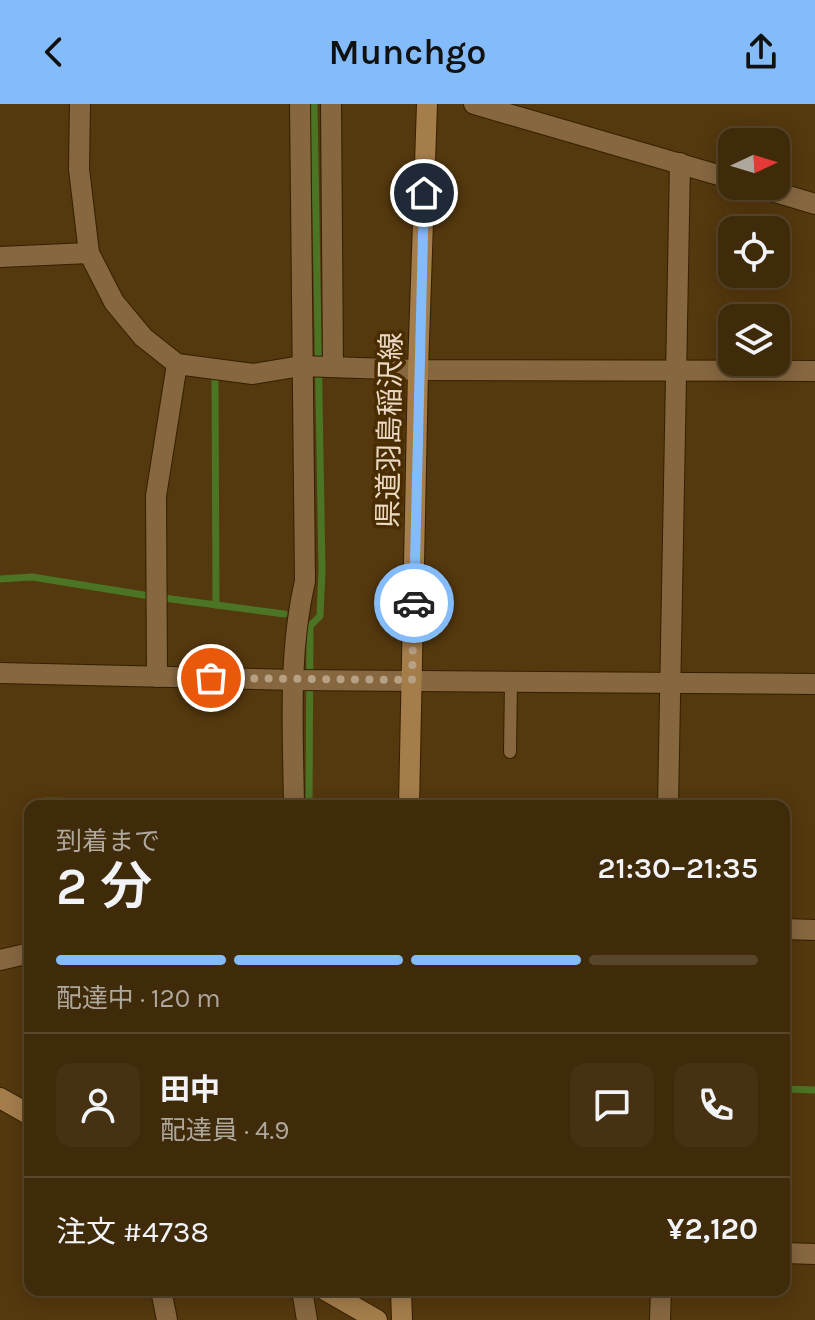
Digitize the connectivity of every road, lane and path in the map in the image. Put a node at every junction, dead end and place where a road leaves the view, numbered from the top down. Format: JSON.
{"nodes":[{"id":1,"x":80,"y":104,"type":"edge"},
{"id":2,"x":300,"y":104,"type":"edge"},
{"id":3,"x":331,"y":104,"type":"edge"},
{"id":4,"x":427,"y":104,"type":"edge"},
{"id":5,"x":474,"y":104,"type":"edge"},
{"id":6,"x":544,"y":113,"type":"edge"},
{"id":7,"x":680,"y":163,"type":"junction"},
{"id":8,"x":718,"y":175,"type":"edge"},
{"id":9,"x":790,"y":196,"type":"edge"},
{"id":10,"x":815,"y":204,"type":"edge"},
{"id":11,"x":89,"y":253,"type":"junction"},
{"id":12,"x":0,"y":257,"type":"edge"},
{"id":13,"x":177,"y":364,"type":"junction"},
{"id":14,"x":316,"y":367,"type":"junction"},
{"id":15,"x":676,"y":369,"type":"junction"},
{"id":16,"x":418,"y":370,"type":"junction"},
{"id":17,"x":815,"y":371,"type":"edge"},
{"id":18,"x":0,"y":673,"type":"edge"},
{"id":19,"x":157,"y":677,"type":"junction"},
{"id":20,"x":305,"y":680,"type":"junction"},
{"id":21,"x":412,"y":680,"type":"junction"},
{"id":22,"x":511,"y":681,"type":"junction"},
{"id":23,"x":670,"y":683,"type":"junction"},
{"id":24,"x":815,"y":684,"type":"edge"},
{"id":25,"x":510,"y":752,"type":"dead end"},
{"id":26,"x":295,"y":800,"type":"edge"},
{"id":27,"x":409,"y":800,"type":"edge"},
{"id":28,"x":668,"y":800,"type":"edge"},
{"id":29,"x":790,"y":929,"type":"edge"},
{"id":30,"x":815,"y":930,"type":"edge"},
{"id":31,"x":24,"y":954,"type":"edge"},
{"id":32,"x":0,"y":960,"type":"edge"},
{"id":33,"x":0,"y":1098,"type":"edge"},
{"id":34,"x":24,"y":1112,"type":"edge"},
{"id":35,"x":790,"y":1253,"type":"edge"},
{"id":36,"x":815,"y":1254,"type":"edge"},
{"id":37,"x":162,"y":1296,"type":"edge"},
{"id":38,"x":303,"y":1296,"type":"edge"},
{"id":39,"x":335,"y":1296,"type":"edge"},
{"id":40,"x":401,"y":1296,"type":"edge"},
{"id":41,"x":661,"y":1296,"type":"edge"},
{"id":42,"x":167,"y":1320,"type":"edge"},
{"id":43,"x":307,"y":1320,"type":"edge"},
{"id":44,"x":377,"y":1320,"type":"edge"},
{"id":45,"x":402,"y":1320,"type":"edge"},
{"id":46,"x":660,"y":1320,"type":"edge"}],
"edges":[{"from":1,"to":11,"type":"street"},
{"from":2,"to":14,"type":"street"},
{"from":3,"to":14,"type":"street"},
{"from":4,"to":16,"type":"main road","name":"県道羽島稲沢線"},
{"from":5,"to":6,"type":"street"},
{"from":6,"to":7,"type":"street"},
{"from":7,"to":8,"type":"street"},
{"from":7,"to":15,"type":"street"},
{"from":9,"to":10,"type":"street"},
{"from":11,"to":12,"type":"street"},
{"from":11,"to":13,"type":"street"},
{"from":13,"to":14,"type":"street"},
{"from":13,"to":19,"type":"street"},
{"from":14,"to":16,"type":"street"},
{"from":14,"to":20,"type":"street"},
{"from":15,"to":16,"type":"street"},
{"from":15,"to":17,"type":"street"},
{"from":15,"to":23,"type":"street"},
{"from":16,"to":21,"type":"main road","name":"県道羽島稲沢線"},
{"from":18,"to":19,"type":"street"},
{"from":19,"to":20,"type":"street"},
{"from":20,"to":21,"type":"street"},
{"from":20,"to":26,"type":"street"},
{"from":21,"to":22,"type":"street"},
{"from":21,"to":27,"type":"main road","name":"県道羽島稲沢線"},
{"from":22,"to":23,"type":"street"},
{"from":22,"to":25,"type":"lane"},
{"from":23,"to":24,"type":"street"},
{"from":23,"to":28,"type":"street"},
{"from":29,"to":30,"type":"street"},
{"from":31,"to":32,"type":"street"},
{"from":33,"to":34,"type":"main road"},
{"from":35,"to":36,"type":"street"},
{"from":37,"to":42,"type":"street"},
{"from":38,"to":43,"type":"street"},
{"from":39,"to":44,"type":"main road"},
{"from":40,"to":45,"type":"main road"},
{"from":41,"to":46,"type":"street"}]}
